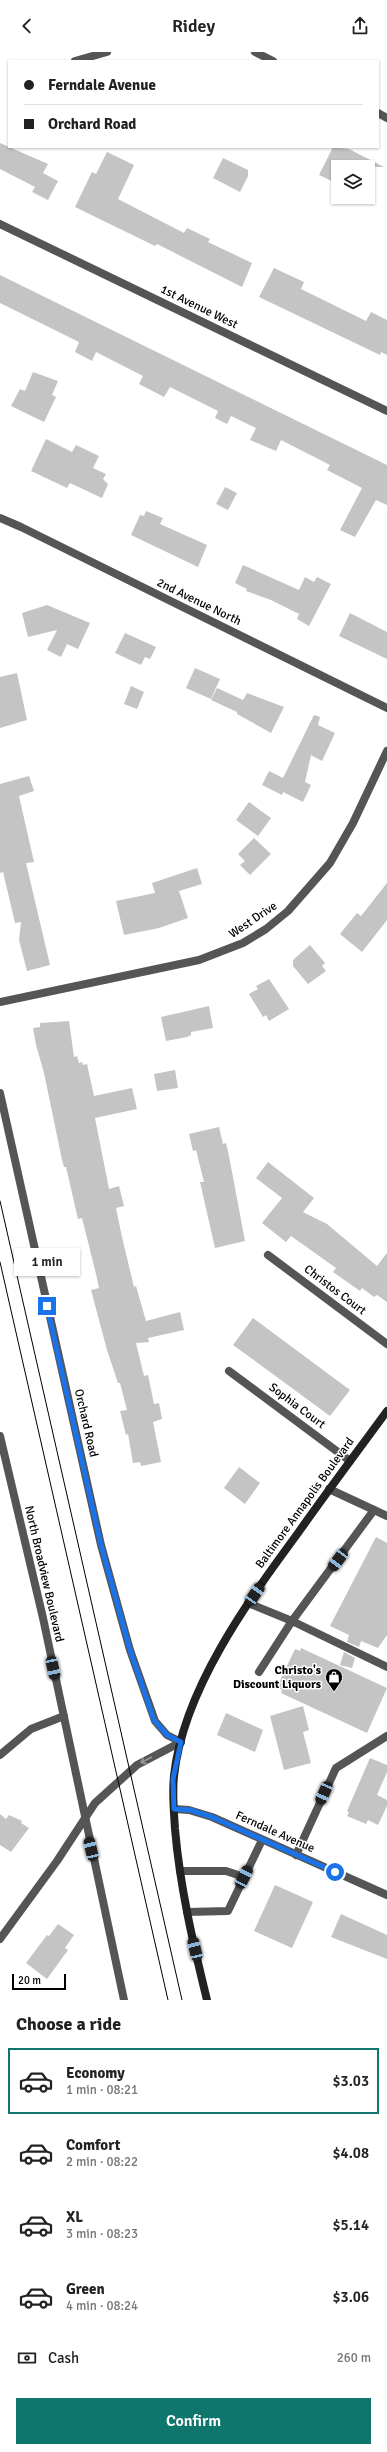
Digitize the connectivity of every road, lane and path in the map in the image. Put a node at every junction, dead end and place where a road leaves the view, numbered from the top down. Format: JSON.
{"nodes":[{"id":1,"x":107,"y":52,"type":"edge"},
{"id":2,"x":256,"y":52,"type":"edge"},
{"id":3,"x":79,"y":60,"type":"edge"},
{"id":4,"x":272,"y":60,"type":"edge"},
{"id":5,"x":0,"y":224,"type":"edge"},
{"id":6,"x":387,"y":411,"type":"edge"},
{"id":7,"x":0,"y":518,"type":"edge"},
{"id":8,"x":387,"y":708,"type":"edge"},
{"id":9,"x":387,"y":751,"type":"edge"},
{"id":10,"x":0,"y":1002,"type":"edge"},
{"id":11,"x":0,"y":1093,"type":"edge"},
{"id":12,"x":268,"y":1255,"type":"dead end"},
{"id":13,"x":387,"y":1344,"type":"edge"},
{"id":14,"x":229,"y":1371,"type":"dead end"},
{"id":15,"x":387,"y":1411,"type":"edge"},
{"id":16,"x":0,"y":1436,"type":"edge"},
{"id":17,"x":350,"y":1461,"type":"junction"},
{"id":18,"x":329,"y":1489,"type":"junction"},
{"id":19,"x":374,"y":1510,"type":"junction"},
{"id":20,"x":387,"y":1516,"type":"edge"},
{"id":21,"x":248,"y":1603,"type":"junction"},
{"id":22,"x":292,"y":1621,"type":"junction"},
{"id":23,"x":387,"y":1667,"type":"edge"},
{"id":24,"x":259,"y":1672,"type":"dead end"},
{"id":25,"x":64,"y":1716,"type":"junction"},
{"id":26,"x":387,"y":1736,"type":"edge"},
{"id":27,"x":181,"y":1742,"type":"junction"},
{"id":28,"x":0,"y":1755,"type":"edge"},
{"id":29,"x":174,"y":1809,"type":"junction"},
{"id":30,"x":85,"y":1819,"type":"junction"},
{"id":31,"x":262,"y":1840,"type":"junction"},
{"id":32,"x":296,"y":1855,"type":"junction"},
{"id":33,"x":180,"y":1871,"type":"junction"},
{"id":34,"x":244,"y":1877,"type":"junction"},
{"id":35,"x":387,"y":1895,"type":"edge"},
{"id":36,"x":187,"y":1912,"type":"junction"},
{"id":37,"x":0,"y":1939,"type":"edge"},
{"id":38,"x":124,"y":2000,"type":"edge"},
{"id":39,"x":207,"y":2000,"type":"edge"}],
"edges":[{"from":1,"to":3,"type":"street"},
{"from":2,"to":4,"type":"street"},
{"from":5,"to":6,"type":"street","name":"1st Avenue West"},
{"from":7,"to":8,"type":"street","name":"2nd Avenue North"},
{"from":9,"to":10,"type":"street","name":"West Drive"},
{"from":11,"to":27,"type":"street","name":"Orchard Road"},
{"from":12,"to":13,"type":"street","name":"Christos Court"},
{"from":14,"to":17,"type":"street","name":"Sophia Court"},
{"from":15,"to":17,"type":"main road","name":"Baltimore Annapolis Boulevard"},
{"from":16,"to":25,"type":"street","name":"North Broadview Boulevard"},
{"from":17,"to":18,"type":"main road","name":"Baltimore Annapolis Boulevard"},
{"from":18,"to":19,"type":"street"},
{"from":18,"to":21,"type":"main road","name":"Baltimore Annapolis Boulevard"},
{"from":19,"to":20,"type":"street"},
{"from":19,"to":22,"type":"street"},
{"from":21,"to":22,"type":"street"},
{"from":21,"to":27,"type":"main road","name":"Baltimore Annapolis Boulevard"},
{"from":22,"to":23,"type":"street"},
{"from":22,"to":24,"type":"street"},
{"from":25,"to":28,"type":"street"},
{"from":25,"to":30,"type":"street","name":"North Broadview Boulevard"},
{"from":26,"to":32,"type":"street"},
{"from":27,"to":29,"type":"main road","name":"Baltimore Annapolis Boulevard"},
{"from":27,"to":30,"type":"street","one_way":true},
{"from":29,"to":31,"type":"street","name":"Ferndale Avenue"},
{"from":29,"to":33,"type":"main road","name":"Baltimore Annapolis Boulevard"},
{"from":30,"to":37,"type":"street"},
{"from":30,"to":38,"type":"street","name":"North Broadview Boulevard"},
{"from":31,"to":32,"type":"street","name":"Ferndale Avenue"},
{"from":31,"to":34,"type":"street"},
{"from":32,"to":35,"type":"street","name":"Ferndale Avenue"},
{"from":33,"to":34,"type":"street"},
{"from":33,"to":36,"type":"main road","name":"Baltimore Annapolis Boulevard"},
{"from":34,"to":36,"type":"street"},
{"from":36,"to":39,"type":"main road","name":"Baltimore Annapolis Boulevard"}]}
